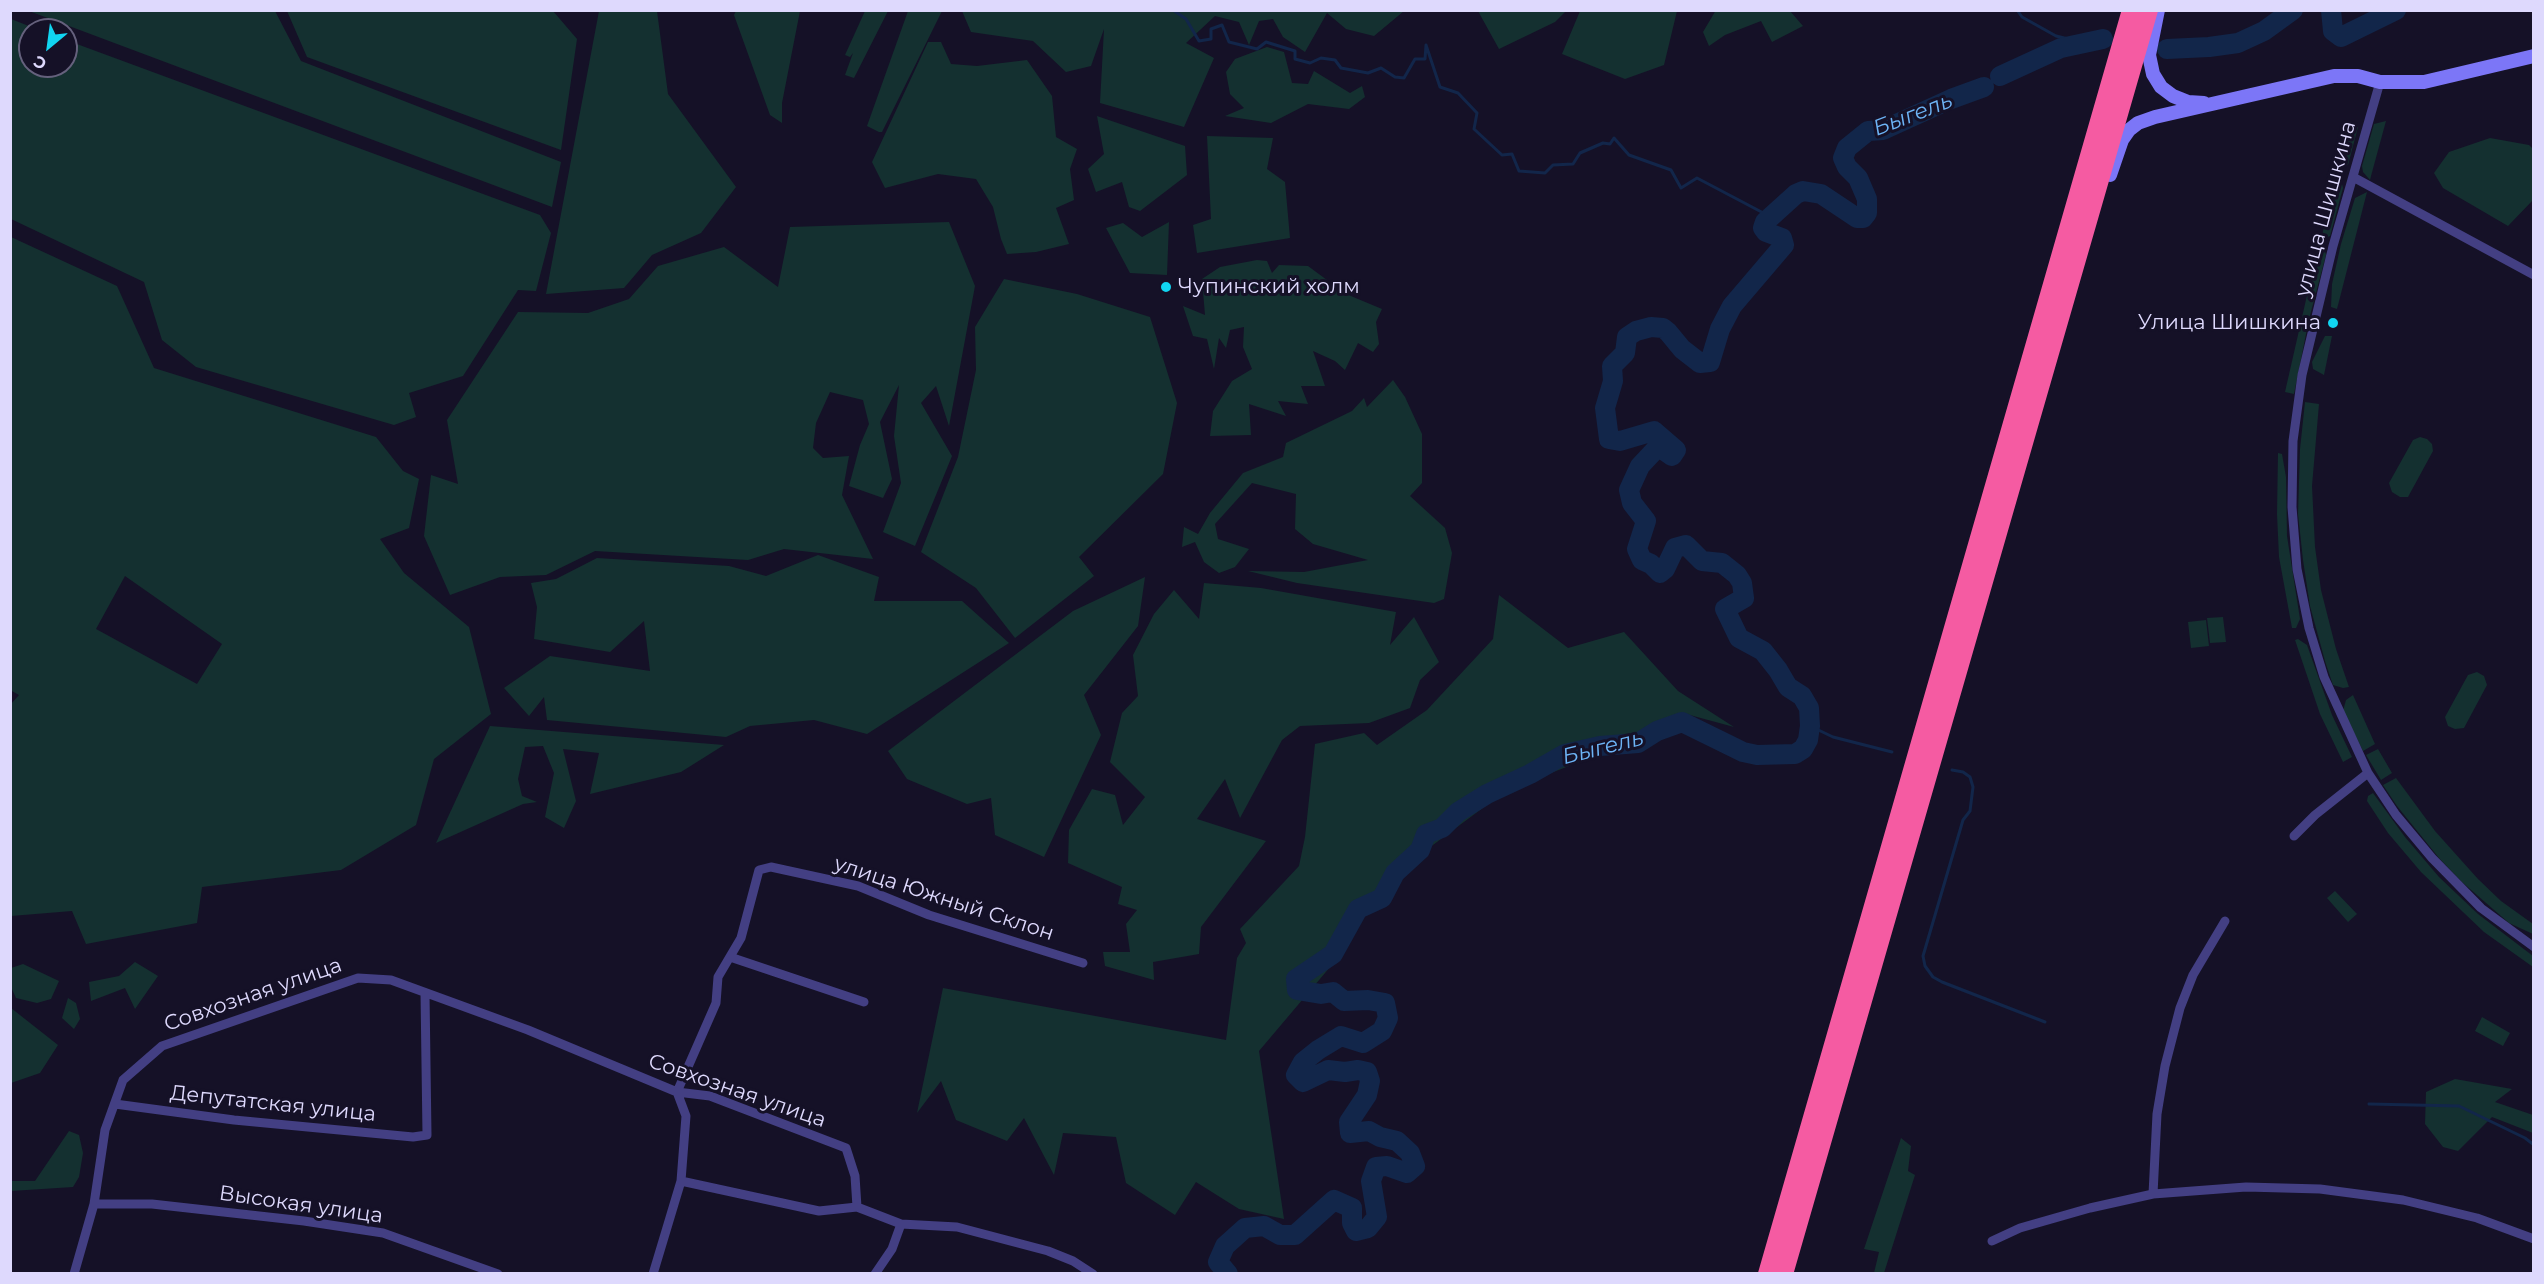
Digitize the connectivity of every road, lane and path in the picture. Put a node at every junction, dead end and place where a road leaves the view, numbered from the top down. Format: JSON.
{"nodes":[{"id":1,"x":2131,"y":10,"type":"edge"},
{"id":2,"x":2149,"y":10,"type":"edge"},
{"id":3,"x":2158,"y":10,"type":"edge"},
{"id":4,"x":2534,"y":56,"type":"edge"},
{"id":5,"x":2380,"y":82,"type":"junction"},
{"id":6,"x":2218,"y":103,"type":"junction"},
{"id":7,"x":2353,"y":177,"type":"junction"},
{"id":8,"x":2088,"y":222,"type":"junction"},
{"id":9,"x":2534,"y":276,"type":"edge"},
{"id":10,"x":2368,"y":773,"type":"junction"},
{"id":11,"x":2294,"y":836,"type":"dead end"},
{"id":12,"x":2225,"y":921,"type":"dead end"},
{"id":13,"x":2534,"y":947,"type":"edge"},
{"id":14,"x":730,"y":957,"type":"junction"},
{"id":15,"x":1083,"y":963,"type":"dead end"},
{"id":16,"x":425,"y":993,"type":"junction"},
{"id":17,"x":864,"y":1002,"type":"dead end"},
{"id":18,"x":677,"y":1092,"type":"junction"},
{"id":19,"x":115,"y":1104,"type":"junction"},
{"id":20,"x":681,"y":1181,"type":"junction"},
{"id":21,"x":2153,"y":1194,"type":"junction"},
{"id":22,"x":94,"y":1204,"type":"junction"},
{"id":23,"x":857,"y":1207,"type":"junction"},
{"id":24,"x":901,"y":1224,"type":"junction"},
{"id":25,"x":2534,"y":1239,"type":"edge"},
{"id":26,"x":1992,"y":1241,"type":"dead end"},
{"id":27,"x":74,"y":1274,"type":"edge"},
{"id":28,"x":498,"y":1274,"type":"edge"},
{"id":29,"x":653,"y":1274,"type":"edge"},
{"id":30,"x":875,"y":1274,"type":"edge"},
{"id":31,"x":1093,"y":1274,"type":"edge"},
{"id":32,"x":1767,"y":1274,"type":"edge"},
{"id":33,"x":1784,"y":1274,"type":"edge"}],
"edges":[{"from":1,"to":32,"type":"highway"},
{"from":2,"to":8,"type":"highway"},
{"from":3,"to":6,"type":"street"},
{"from":4,"to":5,"type":"street"},
{"from":5,"to":6,"type":"street"},
{"from":5,"to":7,"type":"street","name":"улица Шишкина"},
{"from":6,"to":8,"type":"street"},
{"from":7,"to":9,"type":"street"},
{"from":7,"to":10,"type":"street","name":"улица Шишкина"},
{"from":8,"to":33,"type":"highway"},
{"from":10,"to":11,"type":"street"},
{"from":10,"to":13,"type":"street","name":"улица Шишкина"},
{"from":12,"to":21,"type":"street"},
{"from":14,"to":15,"type":"street","name":"улица Южный Склон"},
{"from":14,"to":17,"type":"street"},
{"from":14,"to":18,"type":"street"},
{"from":16,"to":18,"type":"street","name":"Совхозная улица"},
{"from":16,"to":19,"type":"street","name":"Совхозная улица"},
{"from":16,"to":19,"type":"street","name":"Депутатская улица"},
{"from":18,"to":20,"type":"street"},
{"from":18,"to":23,"type":"street","name":"Совхозная улица"},
{"from":19,"to":22,"type":"street","name":"Совхозная улица"},
{"from":20,"to":23,"type":"street"},
{"from":20,"to":29,"type":"street"},
{"from":21,"to":25,"type":"street"},
{"from":21,"to":26,"type":"street"},
{"from":22,"to":27,"type":"street","name":"Совхозная улица"},
{"from":22,"to":28,"type":"street","name":"Высокая улица"},
{"from":23,"to":24,"type":"street"},
{"from":24,"to":30,"type":"street"},
{"from":24,"to":31,"type":"street"}]}
